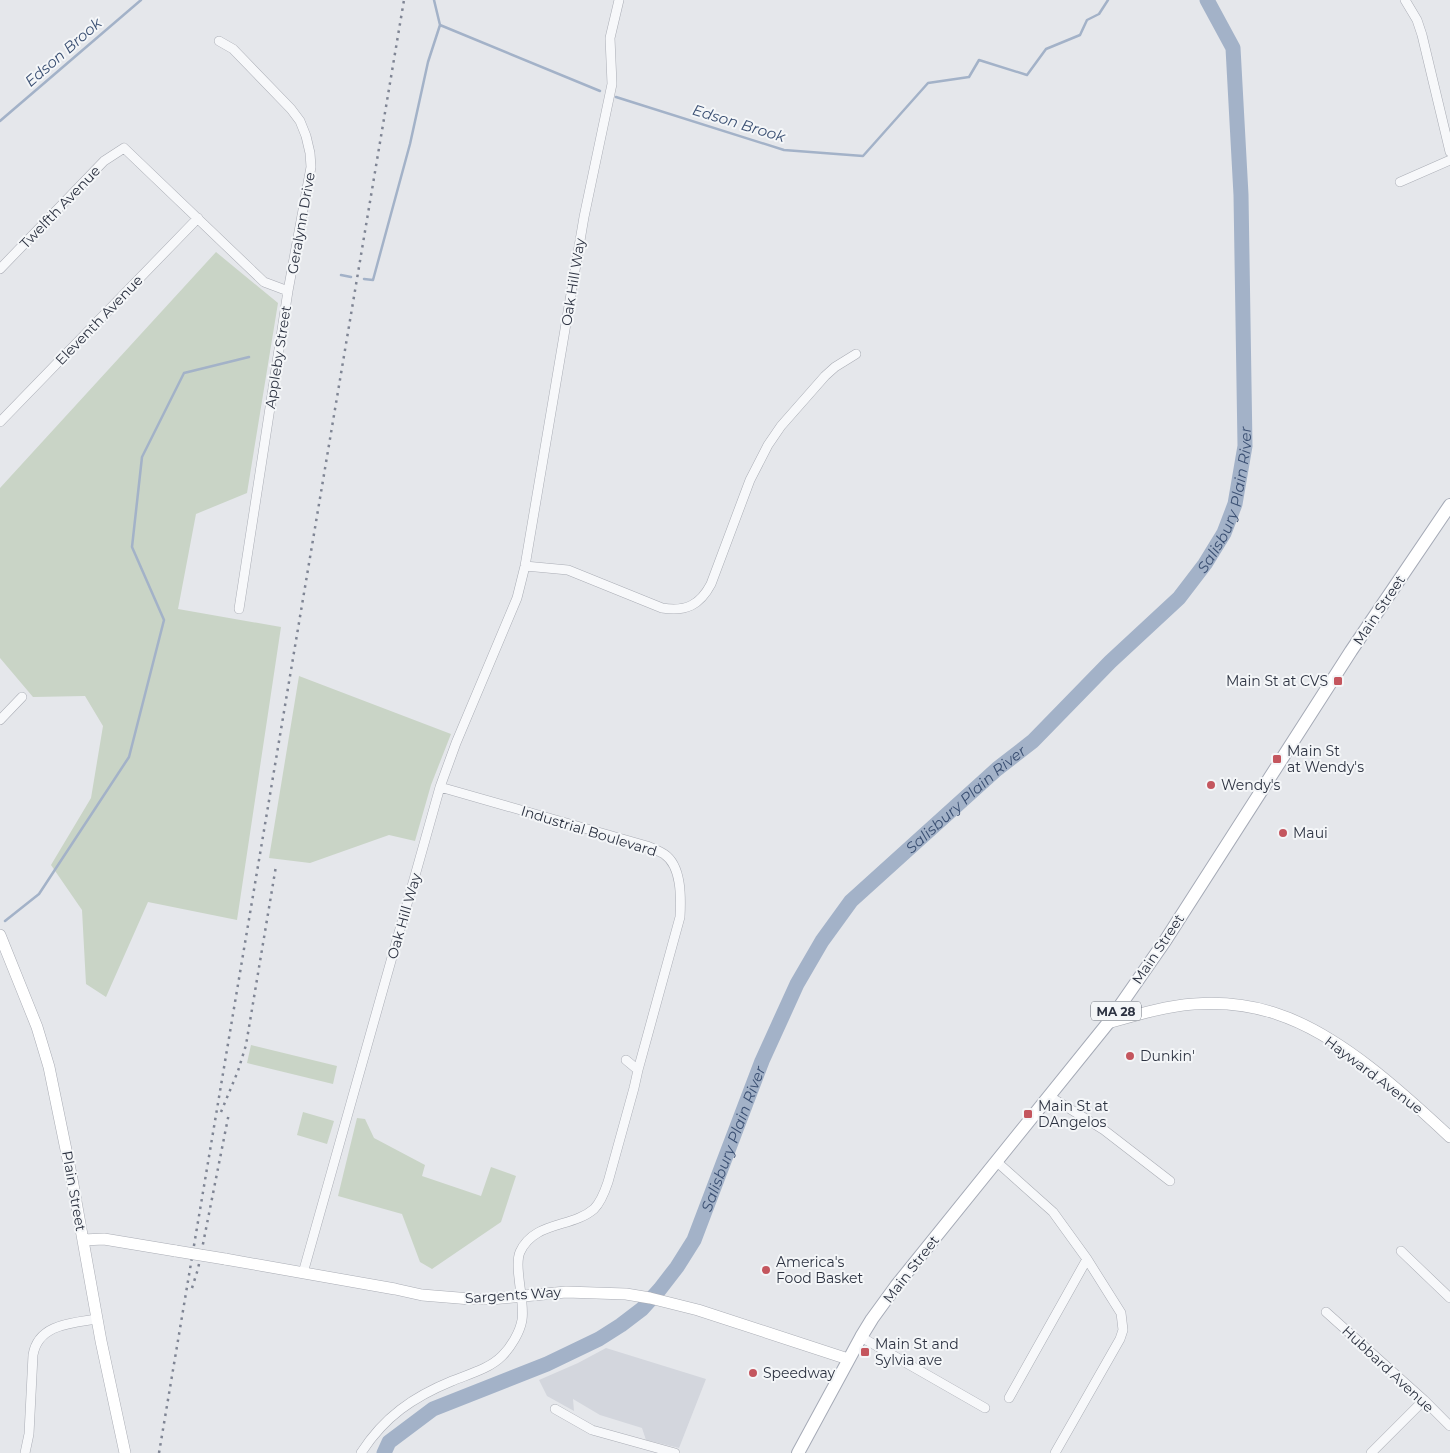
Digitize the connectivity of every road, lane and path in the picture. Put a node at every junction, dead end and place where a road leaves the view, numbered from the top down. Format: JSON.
{"nodes":[{"id":1,"x":619,"y":0,"type":"edge"},
{"id":2,"x":1404,"y":0,"type":"edge"},
{"id":3,"x":219,"y":41,"type":"dead end"},
{"id":4,"x":124,"y":148,"type":"joint"},
{"id":5,"x":1450,"y":152,"type":"edge"},
{"id":6,"x":1450,"y":160,"type":"edge"},
{"id":7,"x":1400,"y":182,"type":"dead end"},
{"id":8,"x":198,"y":218,"type":"junction"},
{"id":9,"x":0,"y":269,"type":"edge"},
{"id":10,"x":288,"y":291,"type":"junction"},
{"id":11,"x":856,"y":354,"type":"dead end"},
{"id":12,"x":0,"y":422,"type":"edge"},
{"id":13,"x":1450,"y":505,"type":"edge"},
{"id":14,"x":525,"y":566,"type":"junction"},
{"id":15,"x":239,"y":609,"type":"dead end"},
{"id":16,"x":22,"y":697,"type":"dead end"},
{"id":17,"x":0,"y":720,"type":"edge"},
{"id":18,"x":440,"y":787,"type":"junction"},
{"id":19,"x":0,"y":935,"type":"edge"},
{"id":20,"x":1123,"y":1002,"type":"junction"},
{"id":21,"x":1145,"y":1013,"type":"junction"},
{"id":22,"x":1108,"y":1022,"type":"junction"},
{"id":23,"x":626,"y":1060,"type":"dead end"},
{"id":24,"x":638,"y":1070,"type":"junction"},
{"id":25,"x":1049,"y":1096,"type":"junction"},
{"id":26,"x":1450,"y":1137,"type":"edge"},
{"id":27,"x":997,"y":1162,"type":"junction"},
{"id":28,"x":1170,"y":1181,"type":"dead end"},
{"id":29,"x":83,"y":1240,"type":"junction"},
{"id":30,"x":1401,"y":1251,"type":"dead end"},
{"id":31,"x":1087,"y":1260,"type":"junction"},
{"id":32,"x":303,"y":1273,"type":"junction"},
{"id":33,"x":521,"y":1296,"type":"junction"},
{"id":34,"x":1450,"y":1298,"type":"edge"},
{"id":35,"x":1326,"y":1312,"type":"dead end"},
{"id":36,"x":97,"y":1319,"type":"junction"},
{"id":37,"x":861,"y":1337,"type":"junction"},
{"id":38,"x":848,"y":1359,"type":"junction"},
{"id":39,"x":1009,"y":1398,"type":"dead end"},
{"id":40,"x":1424,"y":1400,"type":"junction"},
{"id":41,"x":986,"y":1408,"type":"dead end"},
{"id":42,"x":555,"y":1409,"type":"dead end"},
{"id":43,"x":1450,"y":1426,"type":"edge"},
{"id":44,"x":660,"y":1451,"type":"edge"},
{"id":45,"x":25,"y":1453,"type":"edge"},
{"id":46,"x":125,"y":1453,"type":"edge"},
{"id":47,"x":361,"y":1453,"type":"edge"},
{"id":48,"x":675,"y":1453,"type":"edge"},
{"id":49,"x":798,"y":1453,"type":"edge"},
{"id":50,"x":1055,"y":1453,"type":"edge"},
{"id":51,"x":1371,"y":1453,"type":"edge"}],
"edges":[{"from":1,"to":14,"type":"street","name":"Oak Hill Way"},
{"from":2,"to":5,"type":"street"},
{"from":3,"to":10,"type":"street","name":"Geralynn Drive"},
{"from":4,"to":8,"type":"street","name":"Appleby Street"},
{"from":4,"to":9,"type":"street","name":"Twelfth Avenue"},
{"from":6,"to":7,"type":"street"},
{"from":8,"to":10,"type":"street","name":"Appleby Street"},
{"from":8,"to":12,"type":"street","name":"Eleventh Avenue"},
{"from":10,"to":15,"type":"street","name":"Appleby Street"},
{"from":11,"to":14,"type":"street"},
{"from":13,"to":20,"type":"main road","name":"Main Street","number":"MA 28"},
{"from":14,"to":18,"type":"street","name":"Oak Hill Way"},
{"from":16,"to":17,"type":"street"},
{"from":18,"to":24,"type":"street","name":"Industrial Boulevard"},
{"from":18,"to":32,"type":"street","name":"Oak Hill Way"},
{"from":19,"to":29,"type":"main road","name":"Plain Street"},
{"from":20,"to":21,"type":"main road"},
{"from":20,"to":22,"type":"main road","name":"Main Street","number":"MA 28"},
{"from":21,"to":22,"type":"main road","name":"Hayward Avenue"},
{"from":21,"to":26,"type":"main road","name":"Hayward Avenue"},
{"from":22,"to":25,"type":"main road","name":"Main Street","number":"MA 28"},
{"from":23,"to":24,"type":"street"},
{"from":24,"to":33,"type":"street","name":"Industrial Boulevard"},
{"from":25,"to":27,"type":"main road","name":"Main Street","number":"MA 28"},
{"from":25,"to":28,"type":"street"},
{"from":27,"to":31,"type":"street"},
{"from":27,"to":37,"type":"main road","name":"Main Street","number":"MA 28"},
{"from":29,"to":32,"type":"main road","name":"Sargents Way","bridge":true},
{"from":29,"to":36,"type":"main road","name":"Plain Street"},
{"from":30,"to":34,"type":"street"},
{"from":31,"to":39,"type":"street"},
{"from":31,"to":50,"type":"street"},
{"from":32,"to":33,"type":"main road","name":"Sargents Way"},
{"from":33,"to":38,"type":"main road","name":"Sargents Way"},
{"from":33,"to":47,"type":"street","name":"Industrial Boulevard"},
{"from":35,"to":40,"type":"street","name":"Hubbard Avenue"},
{"from":36,"to":45,"type":"street"},
{"from":36,"to":46,"type":"main road","name":"Plain Street"},
{"from":37,"to":38,"type":"main road","name":"Main Street","number":"MA 28"},
{"from":37,"to":41,"type":"street"},
{"from":38,"to":49,"type":"main road","name":"Main Street","number":"MA 28"},
{"from":40,"to":43,"type":"street","name":"Hubbard Avenue"},
{"from":40,"to":51,"type":"street"},
{"from":42,"to":44,"type":"street"},
{"from":44,"to":48,"type":"street"}]}
